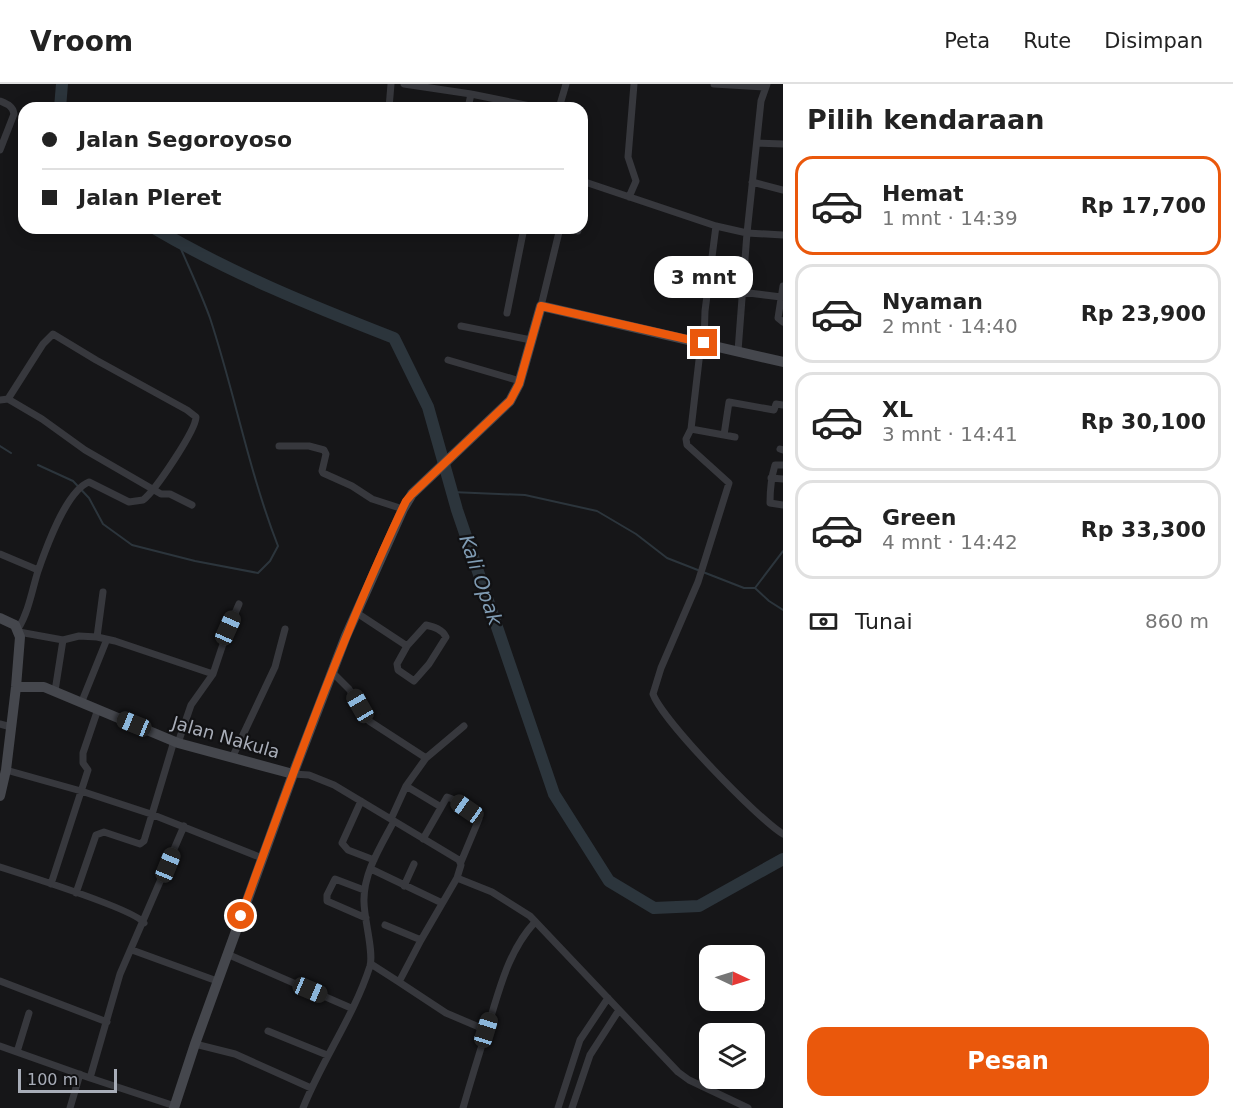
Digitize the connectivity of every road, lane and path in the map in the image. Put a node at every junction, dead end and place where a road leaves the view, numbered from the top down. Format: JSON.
{"nodes":[{"id":1,"x":391,"y":84,"type":"edge"},
{"id":2,"x":404,"y":84,"type":"edge"},
{"id":3,"x":566,"y":84,"type":"edge"},
{"id":4,"x":634,"y":84,"type":"edge"},
{"id":5,"x":714,"y":84,"type":"edge"},
{"id":6,"x":765,"y":86,"type":"edge"},
{"id":7,"x":471,"y":93,"type":"junction"},
{"id":8,"x":0,"y":101,"type":"edge"},
{"id":9,"x":390,"y":102,"type":"edge"},
{"id":10,"x":469,"y":102,"type":"edge"},
{"id":11,"x":512,"y":102,"type":"edge"},
{"id":12,"x":561,"y":102,"type":"edge"},
{"id":13,"x":757,"y":143,"type":"junction"},
{"id":14,"x":783,"y":144,"type":"edge"},
{"id":15,"x":0,"y":150,"type":"edge"},
{"id":16,"x":752,"y":182,"type":"junction"},
{"id":17,"x":588,"y":184,"type":"edge"},
{"id":18,"x":783,"y":190,"type":"edge"},
{"id":19,"x":629,"y":197,"type":"junction"},
{"id":20,"x":716,"y":226,"type":"junction"},
{"id":21,"x":747,"y":232,"type":"junction"},
{"id":22,"x":523,"y":234,"type":"edge"},
{"id":23,"x":559,"y":234,"type":"edge"},
{"id":24,"x":783,"y":235,"type":"edge"},
{"id":25,"x":783,"y":286,"type":"edge"},
{"id":26,"x":741,"y":292,"type":"junction"},
{"id":27,"x":781,"y":297,"type":"junction"},
{"id":28,"x":541,"y":306,"type":"junction"},
{"id":29,"x":507,"y":313,"type":"dead end"},
{"id":30,"x":783,"y":322,"type":"edge"},
{"id":31,"x":461,"y":326,"type":"dead end"},
{"id":32,"x":531,"y":340,"type":"junction"},
{"id":33,"x":702,"y":343,"type":"junction"},
{"id":34,"x":738,"y":351,"type":"junction"},
{"id":35,"x":448,"y":360,"type":"dead end"},
{"id":36,"x":783,"y":362,"type":"edge"},
{"id":37,"x":520,"y":381,"type":"junction"},
{"id":38,"x":8,"y":399,"type":"junction"},
{"id":39,"x":0,"y":400,"type":"edge"},
{"id":40,"x":783,"y":405,"type":"edge"},
{"id":41,"x":691,"y":429,"type":"junction"},
{"id":42,"x":724,"y":435,"type":"junction"},
{"id":43,"x":735,"y":437,"type":"dead end"},
{"id":44,"x":279,"y":446,"type":"dead end"},
{"id":45,"x":783,"y":465,"type":"edge"},
{"id":46,"x":771,"y":478,"type":"junction"},
{"id":47,"x":783,"y":479,"type":"edge"},
{"id":48,"x":153,"y":489,"type":"junction"},
{"id":49,"x":192,"y":505,"type":"dead end"},
{"id":50,"x":783,"y":505,"type":"edge"},
{"id":51,"x":403,"y":509,"type":"junction"},
{"id":52,"x":1,"y":558,"type":"edge"},
{"id":53,"x":38,"y":570,"type":"junction"},
{"id":54,"x":103,"y":592,"type":"dead end"},
{"id":55,"x":239,"y":604,"type":"dead end"},
{"id":56,"x":357,"y":613,"type":"junction"},
{"id":57,"x":0,"y":618,"type":"edge"},
{"id":58,"x":285,"y":629,"type":"dead end"},
{"id":59,"x":18,"y":630,"type":"junction"},
{"id":60,"x":97,"y":637,"type":"junction"},
{"id":61,"x":107,"y":639,"type":"junction"},
{"id":62,"x":63,"y":640,"type":"junction"},
{"id":63,"x":407,"y":646,"type":"junction"},
{"id":64,"x":332,"y":672,"type":"junction"},
{"id":65,"x":213,"y":674,"type":"junction"},
{"id":66,"x":16,"y":687,"type":"junction"},
{"id":67,"x":55,"y":691,"type":"junction"},
{"id":68,"x":82,"y":702,"type":"junction"},
{"id":69,"x":98,"y":709,"type":"junction"},
{"id":70,"x":6,"y":726,"type":"edge"},
{"id":71,"x":464,"y":726,"type":"dead end"},
{"id":72,"x":176,"y":742,"type":"junction"},
{"id":73,"x":232,"y":758,"type":"junction"},
{"id":74,"x":426,"y":758,"type":"junction"},
{"id":75,"x":6,"y":770,"type":"junction"},
{"id":76,"x":293,"y":774,"type":"junction"},
{"id":77,"x":406,"y":786,"type":"junction"},
{"id":78,"x":81,"y":791,"type":"junction"},
{"id":79,"x":0,"y":796,"type":"edge"},
{"id":80,"x":361,"y":801,"type":"junction"},
{"id":81,"x":441,"y":807,"type":"junction"},
{"id":82,"x":151,"y":814,"type":"junction"},
{"id":83,"x":392,"y":820,"type":"junction"},
{"id":84,"x":183,"y":826,"type":"junction"},
{"id":85,"x":783,"y":834,"type":"edge"},
{"id":86,"x":423,"y":839,"type":"junction"},
{"id":87,"x":262,"y":858,"type":"junction"},
{"id":88,"x":374,"y":860,"type":"junction"},
{"id":89,"x":461,"y":862,"type":"junction"},
{"id":90,"x":414,"y":864,"type":"dead end"},
{"id":91,"x":0,"y":867,"type":"edge"},
{"id":92,"x":371,"y":869,"type":"junction"},
{"id":93,"x":457,"y":878,"type":"junction"},
{"id":94,"x":51,"y":884,"type":"junction"},
{"id":95,"x":404,"y":886,"type":"junction"},
{"id":96,"x":364,"y":890,"type":"junction"},
{"id":97,"x":76,"y":893,"type":"junction"},
{"id":98,"x":442,"y":903,"type":"junction"},
{"id":99,"x":366,"y":918,"type":"junction"},
{"id":100,"x":535,"y":922,"type":"junction"},
{"id":101,"x":144,"y":923,"type":"junction"},
{"id":102,"x":385,"y":925,"type":"dead end"},
{"id":103,"x":421,"y":940,"type":"junction"},
{"id":104,"x":132,"y":950,"type":"junction"},
{"id":105,"x":227,"y":954,"type":"junction"},
{"id":106,"x":371,"y":964,"type":"junction"},
{"id":107,"x":0,"y":981,"type":"edge"},
{"id":108,"x":217,"y":981,"type":"junction"},
{"id":109,"x":399,"y":982,"type":"junction"},
{"id":110,"x":608,"y":998,"type":"junction"},
{"id":111,"x":351,"y":1008,"type":"junction"},
{"id":112,"x":619,"y":1010,"type":"junction"},
{"id":113,"x":29,"y":1013,"type":"dead end"},
{"id":114,"x":107,"y":1022,"type":"junction"},
{"id":115,"x":486,"y":1030,"type":"junction"},
{"id":116,"x":268,"y":1031,"type":"dead end"},
{"id":117,"x":195,"y":1044,"type":"junction"},
{"id":118,"x":0,"y":1046,"type":"edge"},
{"id":119,"x":17,"y":1052,"type":"junction"},
{"id":120,"x":327,"y":1055,"type":"junction"},
{"id":121,"x":80,"y":1074,"type":"junction"},
{"id":122,"x":90,"y":1078,"type":"junction"},
{"id":123,"x":311,"y":1088,"type":"junction"},
{"id":124,"x":174,"y":1107,"type":"edge"},
{"id":125,"x":70,"y":1108,"type":"edge"},
{"id":126,"x":303,"y":1108,"type":"edge"},
{"id":127,"x":463,"y":1108,"type":"edge"},
{"id":128,"x":558,"y":1108,"type":"edge"},
{"id":129,"x":572,"y":1108,"type":"edge"},
{"id":130,"x":748,"y":1108,"type":"edge"}],
"edges":[{"from":1,"to":9,"type":"street"},
{"from":2,"to":7,"type":"street"},
{"from":3,"to":12,"type":"street"},
{"from":4,"to":19,"type":"street"},
{"from":5,"to":6,"type":"street"},
{"from":6,"to":13,"type":"street"},
{"from":7,"to":10,"type":"street"},
{"from":7,"to":11,"type":"street"},
{"from":8,"to":15,"type":"street"},
{"from":13,"to":14,"type":"street"},
{"from":13,"to":16,"type":"street"},
{"from":16,"to":18,"type":"street"},
{"from":16,"to":21,"type":"street"},
{"from":17,"to":19,"type":"street"},
{"from":19,"to":20,"type":"street"},
{"from":20,"to":21,"type":"street"},
{"from":20,"to":33,"type":"street"},
{"from":21,"to":24,"type":"street"},
{"from":21,"to":26,"type":"street"},
{"from":22,"to":29,"type":"street"},
{"from":23,"to":28,"type":"street"},
{"from":25,"to":27,"type":"street"},
{"from":26,"to":27,"type":"street"},
{"from":26,"to":34,"type":"street"},
{"from":27,"to":30,"type":"street"},
{"from":28,"to":32,"type":"main road"},
{"from":28,"to":33,"type":"main road"},
{"from":31,"to":32,"type":"street"},
{"from":32,"to":37,"type":"main road"},
{"from":33,"to":34,"type":"main road"},
{"from":33,"to":41,"type":"street"},
{"from":34,"to":36,"type":"main road"},
{"from":35,"to":37,"type":"street"},
{"from":37,"to":51,"type":"main road"},
{"from":38,"to":39,"type":"street"},
{"from":38,"to":48,"type":"street"},
{"from":38,"to":48,"type":"street"},
{"from":40,"to":42,"type":"street"},
{"from":41,"to":42,"type":"street"},
{"from":41,"to":85,"type":"street"},
{"from":42,"to":43,"type":"street"},
{"from":44,"to":51,"type":"street"},
{"from":45,"to":46,"type":"street"},
{"from":46,"to":47,"type":"street"},
{"from":46,"to":50,"type":"street"},
{"from":48,"to":49,"type":"street"},
{"from":48,"to":53,"type":"street"},
{"from":51,"to":56,"type":"main road"},
{"from":52,"to":53,"type":"street"},
{"from":53,"to":59,"type":"street"},
{"from":54,"to":60,"type":"street"},
{"from":55,"to":65,"type":"street"},
{"from":56,"to":63,"type":"street"},
{"from":56,"to":64,"type":"main road"},
{"from":57,"to":59,"type":"main road"},
{"from":58,"to":73,"type":"street"},
{"from":59,"to":62,"type":"street"},
{"from":59,"to":66,"type":"main road"},
{"from":60,"to":61,"type":"street"},
{"from":60,"to":62,"type":"street"},
{"from":61,"to":65,"type":"street"},
{"from":61,"to":68,"type":"street"},
{"from":62,"to":67,"type":"street"},
{"from":63,"to":63,"type":"street"},
{"from":64,"to":74,"type":"street"},
{"from":64,"to":76,"type":"main road"},
{"from":65,"to":72,"type":"street"},
{"from":66,"to":67,"type":"main road","name":"Jalan Nakula"},
{"from":66,"to":70,"type":"main road"},
{"from":67,"to":68,"type":"main road","name":"Jalan Nakula"},
{"from":68,"to":69,"type":"main road","name":"Jalan Nakula"},
{"from":69,"to":72,"type":"main road","name":"Jalan Nakula"},
{"from":69,"to":78,"type":"street"},
{"from":70,"to":75,"type":"main road"},
{"from":71,"to":74,"type":"street"},
{"from":72,"to":73,"type":"main road","name":"Jalan Nakula"},
{"from":72,"to":82,"type":"street"},
{"from":73,"to":76,"type":"main road","name":"Jalan Nakula"},
{"from":74,"to":77,"type":"street"},
{"from":75,"to":78,"type":"street"},
{"from":75,"to":79,"type":"main road"},
{"from":76,"to":80,"type":"street"},
{"from":76,"to":87,"type":"main road"},
{"from":77,"to":81,"type":"street"},
{"from":77,"to":83,"type":"street"},
{"from":78,"to":82,"type":"street"},
{"from":78,"to":94,"type":"street"},
{"from":80,"to":83,"type":"street"},
{"from":80,"to":88,"type":"street"},
{"from":81,"to":86,"type":"street"},
{"from":81,"to":89,"type":"street"},
{"from":82,"to":84,"type":"street"},
{"from":82,"to":97,"type":"street"},
{"from":83,"to":86,"type":"street"},
{"from":83,"to":88,"type":"street"},
{"from":84,"to":87,"type":"street"},
{"from":84,"to":101,"type":"street"},
{"from":86,"to":89,"type":"street"},
{"from":87,"to":105,"type":"main road"},
{"from":88,"to":92,"type":"street"},
{"from":89,"to":93,"type":"street"},
{"from":90,"to":95,"type":"street"},
{"from":91,"to":94,"type":"street"},
{"from":92,"to":95,"type":"street"},
{"from":92,"to":96,"type":"street"},
{"from":93,"to":98,"type":"street"},
{"from":93,"to":100,"type":"street"},
{"from":94,"to":97,"type":"street"},
{"from":95,"to":98,"type":"street"},
{"from":96,"to":99,"type":"street"},
{"from":96,"to":99,"type":"street"},
{"from":97,"to":101,"type":"street"},
{"from":98,"to":103,"type":"street"},
{"from":99,"to":106,"type":"street"},
{"from":100,"to":110,"type":"street"},
{"from":100,"to":115,"type":"street"},
{"from":101,"to":104,"type":"street"},
{"from":102,"to":103,"type":"street"},
{"from":103,"to":109,"type":"street"},
{"from":104,"to":108,"type":"street"},
{"from":104,"to":114,"type":"street"},
{"from":105,"to":108,"type":"main road"},
{"from":105,"to":111,"type":"street"},
{"from":106,"to":109,"type":"street"},
{"from":106,"to":111,"type":"street"},
{"from":107,"to":114,"type":"street"},
{"from":108,"to":117,"type":"main road"},
{"from":109,"to":115,"type":"street"},
{"from":110,"to":112,"type":"street"},
{"from":110,"to":128,"type":"street"},
{"from":111,"to":120,"type":"street"},
{"from":112,"to":129,"type":"street"},
{"from":112,"to":130,"type":"street"},
{"from":113,"to":119,"type":"street"},
{"from":114,"to":122,"type":"street"},
{"from":115,"to":127,"type":"street"},
{"from":116,"to":120,"type":"street"},
{"from":117,"to":123,"type":"street"},
{"from":117,"to":124,"type":"main road"},
{"from":118,"to":119,"type":"street"},
{"from":119,"to":121,"type":"street"},
{"from":120,"to":123,"type":"street"},
{"from":121,"to":122,"type":"street"},
{"from":121,"to":125,"type":"street"},
{"from":122,"to":124,"type":"street"},
{"from":123,"to":126,"type":"street"}]}
